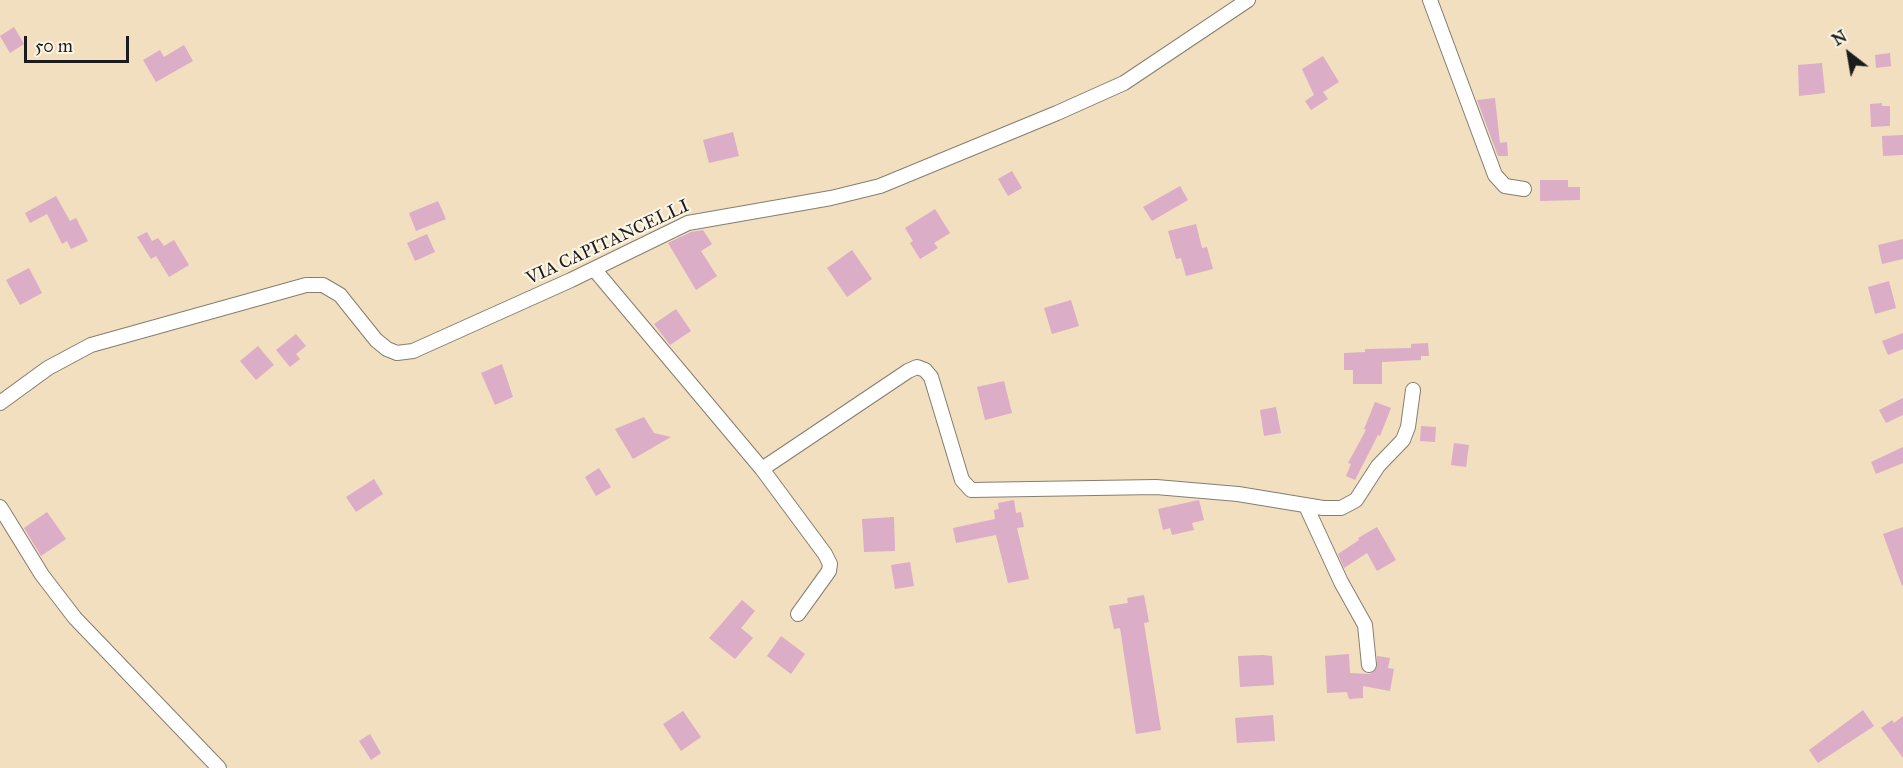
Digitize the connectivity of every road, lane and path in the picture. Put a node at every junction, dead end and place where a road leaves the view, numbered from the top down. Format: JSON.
{"nodes":[{"id":1,"x":1248,"y":0,"type":"edge"},
{"id":2,"x":1430,"y":0,"type":"edge"},
{"id":3,"x":1524,"y":189,"type":"dead end"},
{"id":4,"x":594,"y":269,"type":"junction"},
{"id":5,"x":1413,"y":390,"type":"dead end"},
{"id":6,"x":0,"y":403,"type":"edge"},
{"id":7,"x":762,"y":470,"type":"junction"},
{"id":8,"x":1306,"y":506,"type":"junction"},
{"id":9,"x":0,"y":507,"type":"edge"},
{"id":10,"x":798,"y":614,"type":"dead end"},
{"id":11,"x":1369,"y":665,"type":"dead end"},
{"id":12,"x":219,"y":768,"type":"edge"}],
"edges":[{"from":1,"to":4,"type":"street","name":"VIA CAPITANCELLI"},
{"from":2,"to":3,"type":"street"},
{"from":4,"to":6,"type":"street","name":"VIA CAPITANCELLI"},
{"from":4,"to":7,"type":"street"},
{"from":5,"to":8,"type":"street"},
{"from":7,"to":8,"type":"street"},
{"from":7,"to":10,"type":"street"},
{"from":8,"to":11,"type":"street"},
{"from":9,"to":12,"type":"street"}]}
